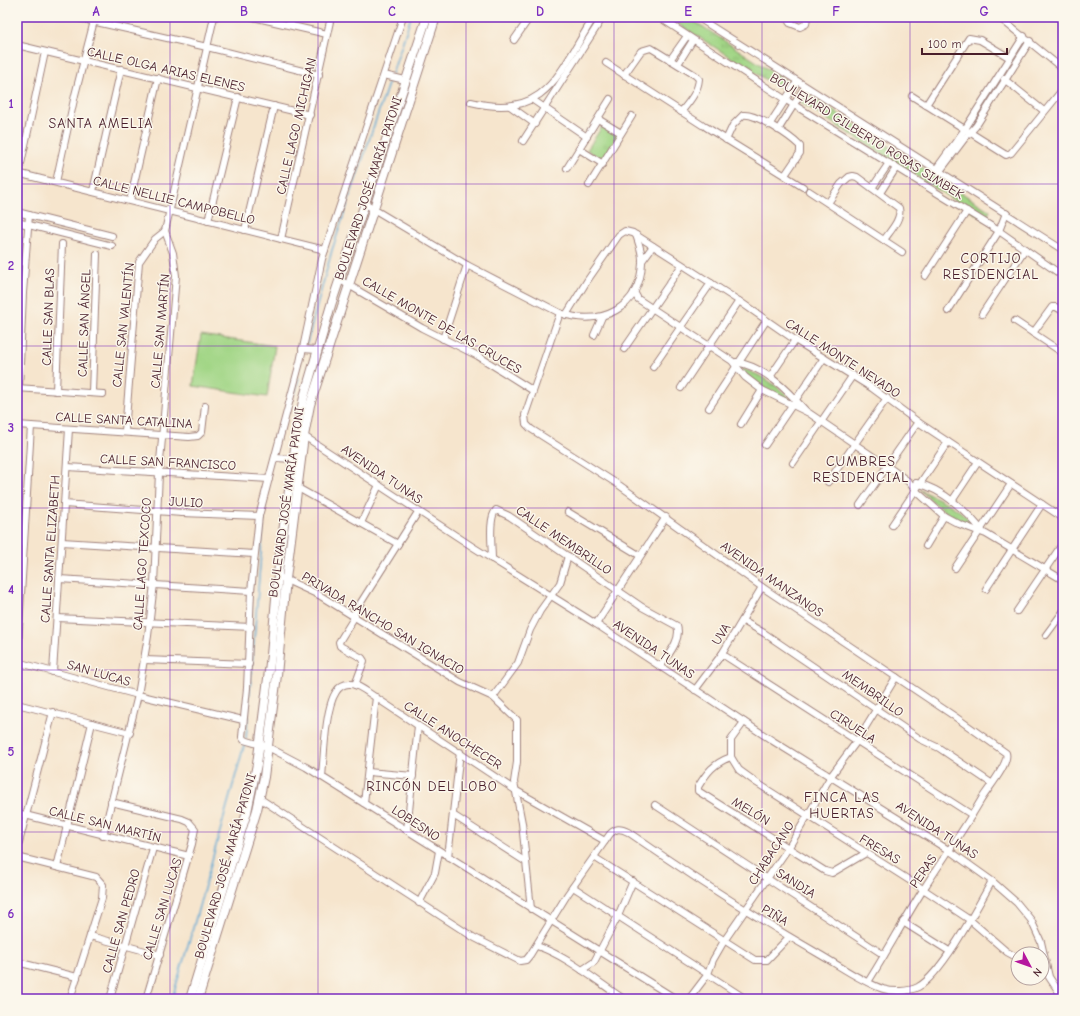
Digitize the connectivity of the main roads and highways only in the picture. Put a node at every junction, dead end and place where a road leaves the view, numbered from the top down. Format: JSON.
{"nodes":[{"id":1,"x":427,"y":17,"type":"edge"},
{"id":2,"x":436,"y":17,"type":"edge"},
{"id":3,"x":281,"y":544,"type":"junction"},
{"id":4,"x":290,"y":545,"type":"junction"},
{"id":5,"x":265,"y":746,"type":"junction"},
{"id":6,"x":190,"y":999,"type":"edge"},
{"id":7,"x":198,"y":999,"type":"edge"}],
"edges":[{"from":1,"to":3,"type":"main road","name":"BOULEVARD JOSÉ MARÍA PATONI"},
{"from":2,"to":4,"type":"main road","name":"BOULEVARD JOSÉ MARÍA PATONI"},
{"from":3,"to":4,"type":"main road"},
{"from":3,"to":5,"type":"main road","name":"BOULEVARD JOSÉ MARÍA PATONI"},
{"from":4,"to":5,"type":"main road","name":"BOULEVARD JOSÉ MARÍA PATONI"},
{"from":5,"to":6,"type":"main road","name":"BOULEVARD JOSÉ MARÍA PATONI"},
{"from":5,"to":7,"type":"main road","name":"BOULEVARD JOSÉ MARÍA PATONI"}]}
